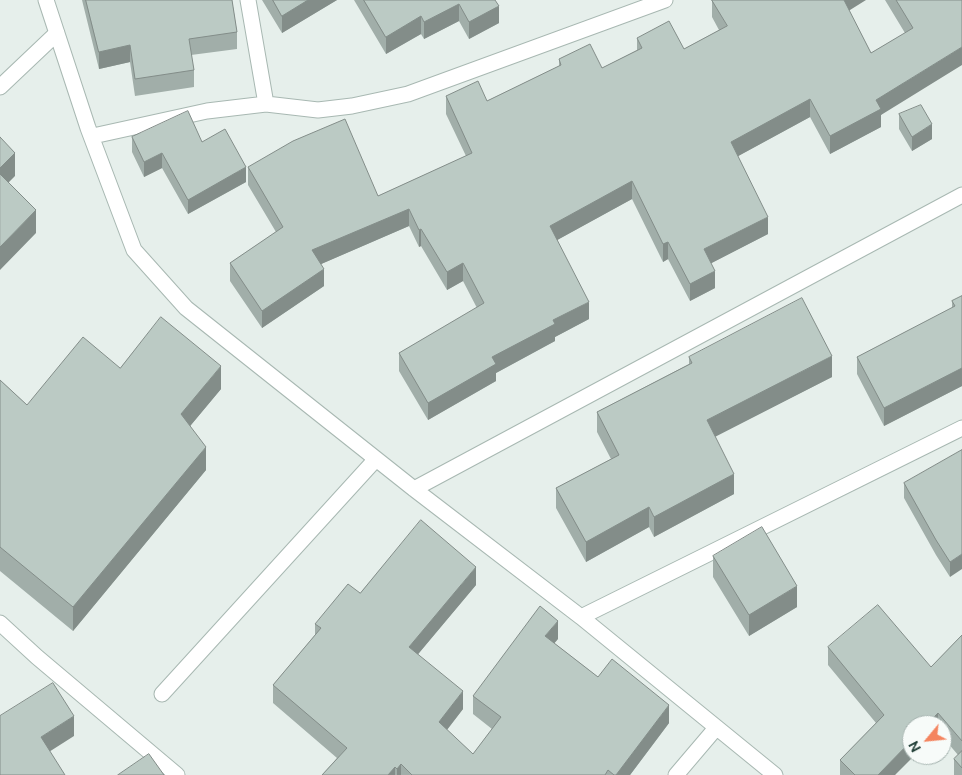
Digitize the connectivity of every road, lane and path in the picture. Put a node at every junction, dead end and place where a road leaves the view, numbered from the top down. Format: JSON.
{"nodes":[{"id":1,"x":46,"y":0,"type":"edge"},
{"id":2,"x":248,"y":0,"type":"edge"},
{"id":3,"x":665,"y":0,"type":"edge"},
{"id":4,"x":57,"y":34,"type":"junction"},
{"id":5,"x":0,"y":87,"type":"edge"},
{"id":6,"x":266,"y":104,"type":"junction"},
{"id":7,"x":93,"y":136,"type":"junction"},
{"id":8,"x":962,"y":195,"type":"edge"},
{"id":9,"x":962,"y":428,"type":"edge"},
{"id":10,"x":376,"y":459,"type":"junction"},
{"id":11,"x":414,"y":489,"type":"junction"},
{"id":12,"x":581,"y":617,"type":"junction"},
{"id":13,"x":0,"y":623,"type":"edge"},
{"id":14,"x":162,"y":694,"type":"dead end"},
{"id":15,"x":716,"y":728,"type":"junction"},
{"id":16,"x":177,"y":775,"type":"edge"},
{"id":17,"x":676,"y":775,"type":"edge"},
{"id":18,"x":775,"y":775,"type":"edge"}],
"edges":[{"from":1,"to":4,"type":"street"},
{"from":2,"to":6,"type":"street"},
{"from":3,"to":6,"type":"street"},
{"from":4,"to":5,"type":"street"},
{"from":4,"to":7,"type":"street"},
{"from":6,"to":7,"type":"street"},
{"from":7,"to":10,"type":"street"},
{"from":8,"to":11,"type":"street"},
{"from":9,"to":12,"type":"street"},
{"from":10,"to":11,"type":"street"},
{"from":10,"to":14,"type":"street"},
{"from":11,"to":12,"type":"street"},
{"from":12,"to":15,"type":"street"},
{"from":13,"to":16,"type":"street"},
{"from":15,"to":17,"type":"street"},
{"from":15,"to":18,"type":"street"}]}
